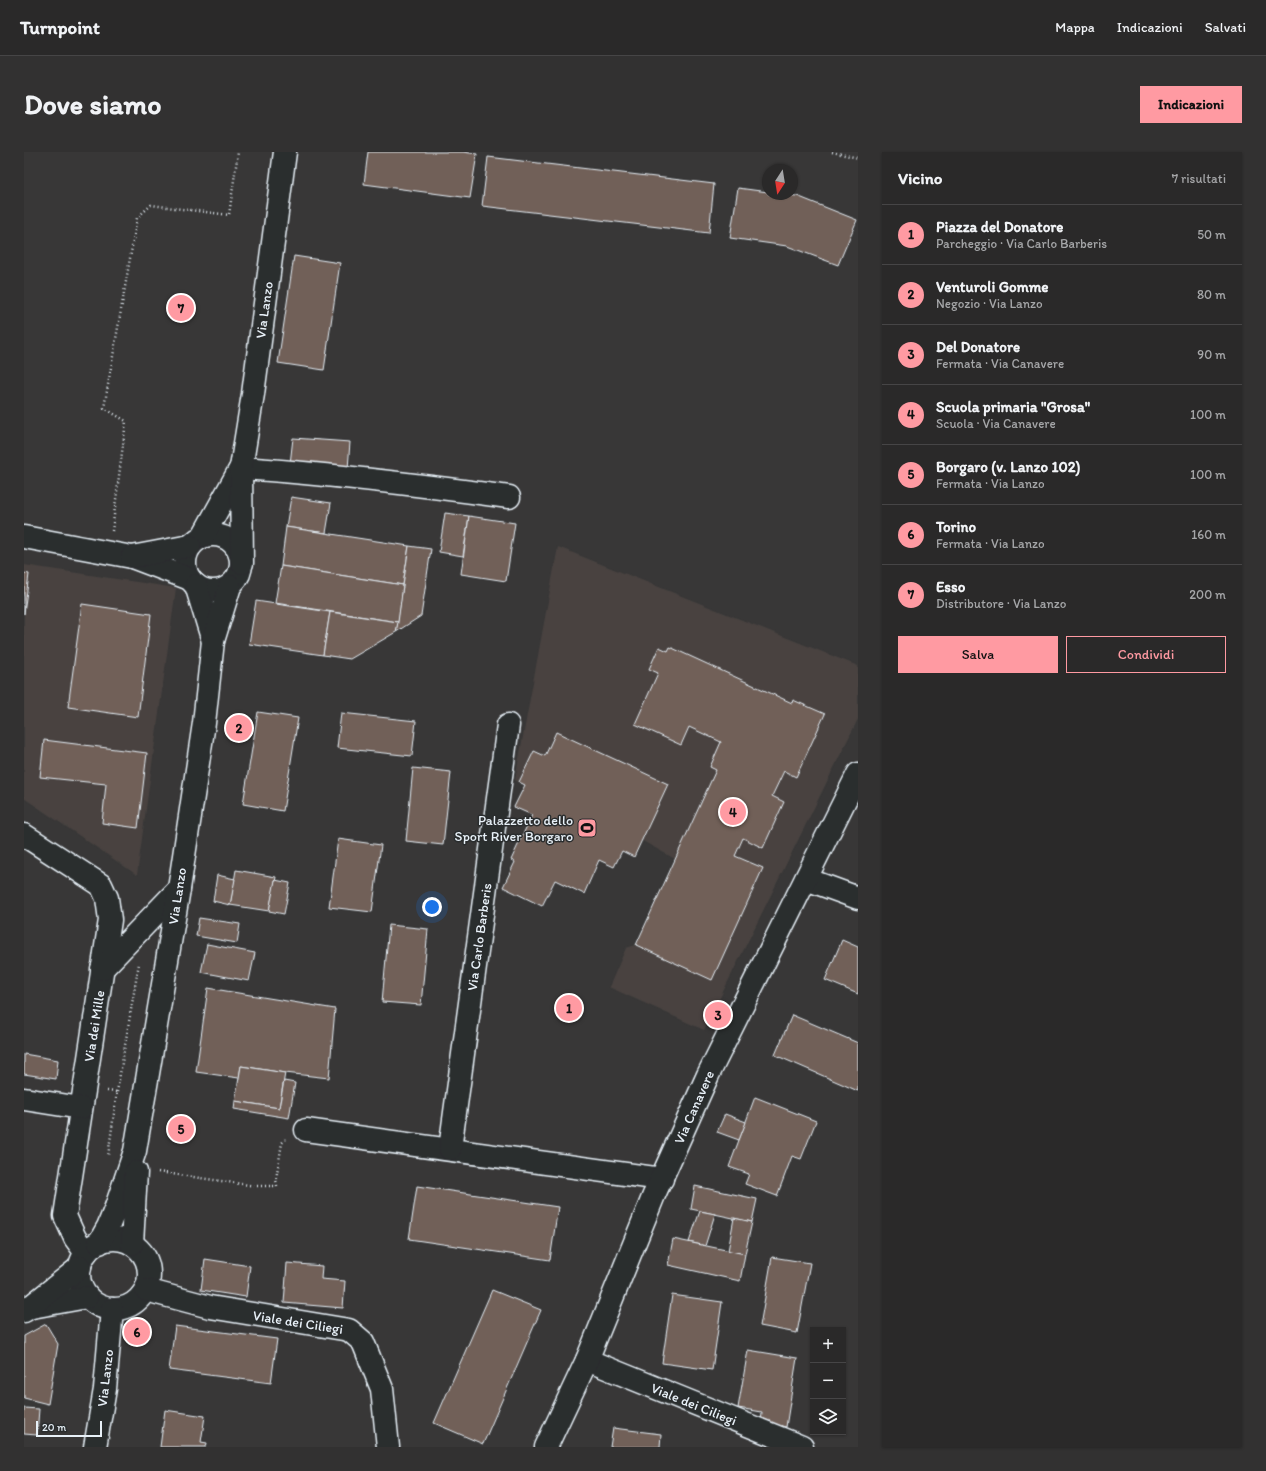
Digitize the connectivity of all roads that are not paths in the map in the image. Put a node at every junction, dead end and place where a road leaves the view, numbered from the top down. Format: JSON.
{"nodes":[{"id":1,"x":286,"y":152,"type":"edge"},
{"id":2,"x":241,"y":468,"type":"junction"},
{"id":3,"x":509,"y":497,"type":"dead end"},
{"id":4,"x":24,"y":537,"type":"edge"},
{"id":5,"x":197,"y":541,"type":"junction"},
{"id":6,"x":132,"y":557,"type":"junction"},
{"id":7,"x":242,"y":563,"type":"junction"},
{"id":8,"x":193,"y":582,"type":"junction"},
{"id":9,"x":230,"y":586,"type":"junction"},
{"id":10,"x":213,"y":641,"type":"junction"},
{"id":11,"x":508,"y":725,"type":"dead end"},
{"id":12,"x":858,"y":774,"type":"edge"},
{"id":13,"x":24,"y":835,"type":"edge"},
{"id":14,"x":806,"y":879,"type":"junction"},
{"id":15,"x":178,"y":889,"type":"junction"},
{"id":16,"x":858,"y":898,"type":"edge"},
{"id":17,"x":102,"y":969,"type":"junction"},
{"id":18,"x":24,"y":1099,"type":"edge"},
{"id":19,"x":81,"y":1108,"type":"junction"},
{"id":20,"x":306,"y":1130,"type":"road end"},
{"id":21,"x":450,"y":1149,"type":"junction"},
{"id":22,"x":136,"y":1160,"type":"junction"},
{"id":23,"x":662,"y":1179,"type":"junction"},
{"id":24,"x":132,"y":1244,"type":"junction"},
{"id":25,"x":88,"y":1254,"type":"junction"},
{"id":26,"x":146,"y":1290,"type":"junction"},
{"id":27,"x":87,"y":1297,"type":"junction"},
{"id":28,"x":27,"y":1309,"type":"edge"},
{"id":29,"x":112,"y":1310,"type":"junction"},
{"id":30,"x":587,"y":1360,"type":"junction"},
{"id":31,"x":95,"y":1447,"type":"edge"},
{"id":32,"x":388,"y":1447,"type":"edge"},
{"id":33,"x":546,"y":1447,"type":"edge"},
{"id":34,"x":802,"y":1447,"type":"edge"}],
"edges":[{"from":1,"to":2,"type":"street","name":"Via Lanzo"},
{"from":2,"to":3,"type":"street"},
{"from":2,"to":5,"type":"street","name":"Via Lanzo"},
{"from":2,"to":7,"type":"street","name":"Via Lanzo"},
{"from":4,"to":6,"type":"street"},
{"from":5,"to":6,"type":"street"},
{"from":5,"to":7,"type":"street"},
{"from":5,"to":8,"type":"street"},
{"from":6,"to":8,"type":"street"},
{"from":7,"to":9,"type":"street"},
{"from":8,"to":9,"type":"street"},
{"from":8,"to":10,"type":"street","name":"Via Lanzo"},
{"from":9,"to":10,"type":"street","name":"Via Lanzo"},
{"from":10,"to":15,"type":"street","name":"Via Lanzo"},
{"from":11,"to":21,"type":"street","name":"Via Carlo Barberis"},
{"from":12,"to":14,"type":"street","name":"Via Canavere"},
{"from":13,"to":17,"type":"street","name":"Via dei Mille"},
{"from":14,"to":16,"type":"street"},
{"from":14,"to":23,"type":"street","name":"Via Canavere"},
{"from":15,"to":17,"type":"street"},
{"from":15,"to":22,"type":"street","name":"Via Lanzo"},
{"from":17,"to":19,"type":"street","name":"Via dei Mille"},
{"from":18,"to":19,"type":"street"},
{"from":19,"to":25,"type":"street","name":"Via dei Mille"},
{"from":20,"to":21,"type":"street"},
{"from":21,"to":23,"type":"street"},
{"from":22,"to":24,"type":"street","name":"Via Lanzo"},
{"from":22,"to":25,"type":"street","name":"Via Lanzo"},
{"from":23,"to":30,"type":"street","name":"Via Canavere"},
{"from":24,"to":25,"type":"street"},
{"from":24,"to":26,"type":"street"},
{"from":25,"to":27,"type":"street"},
{"from":25,"to":28,"type":"street"},
{"from":26,"to":29,"type":"street"},
{"from":26,"to":32,"type":"street","name":"Viale dei Ciliegi"},
{"from":27,"to":28,"type":"street"},
{"from":27,"to":29,"type":"street"},
{"from":29,"to":31,"type":"street","name":"Via Lanzo"},
{"from":30,"to":33,"type":"street","name":"Via Canavere"},
{"from":30,"to":34,"type":"street","name":"Viale dei Ciliegi"}]}
